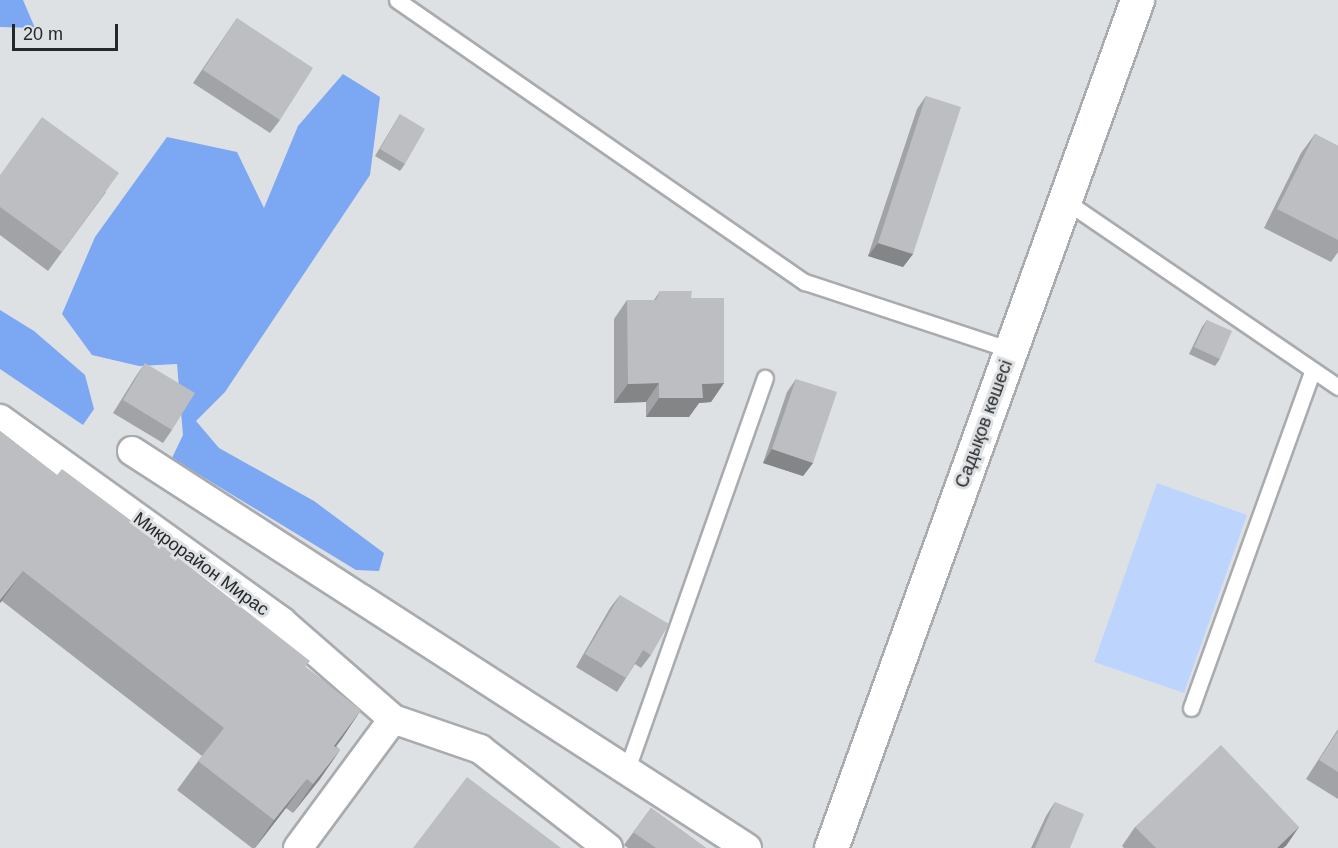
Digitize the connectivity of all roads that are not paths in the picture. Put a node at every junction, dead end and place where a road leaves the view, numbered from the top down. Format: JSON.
{"nodes":[{"id":1,"x":397,"y":0,"type":"edge"},
{"id":2,"x":1137,"y":0,"type":"edge"},
{"id":3,"x":1064,"y":200,"type":"junction"},
{"id":4,"x":1011,"y":350,"type":"junction"},
{"id":5,"x":1313,"y":370,"type":"junction"},
{"id":6,"x":765,"y":378,"type":"dead end"},
{"id":7,"x":1338,"y":387,"type":"edge"},
{"id":8,"x":0,"y":419,"type":"edge"},
{"id":9,"x":132,"y":451,"type":"dead end"},
{"id":10,"x":1191,"y":708,"type":"dead end"},
{"id":11,"x":393,"y":719,"type":"junction"},
{"id":12,"x":626,"y":772,"type":"junction"},
{"id":13,"x":298,"y":848,"type":"edge"},
{"id":14,"x":608,"y":848,"type":"edge"},
{"id":15,"x":747,"y":848,"type":"edge"},
{"id":16,"x":831,"y":848,"type":"edge"}],
"edges":[{"from":1,"to":4,"type":"lane"},
{"from":2,"to":3,"type":"street","name":"Садықов көшесі"},
{"from":3,"to":4,"type":"street","name":"Садықов көшесі"},
{"from":3,"to":5,"type":"lane"},
{"from":4,"to":16,"type":"street","name":"Садықов көшесі"},
{"from":5,"to":7,"type":"lane"},
{"from":5,"to":10,"type":"lane"},
{"from":6,"to":12,"type":"lane"},
{"from":8,"to":11,"type":"street","name":"Микрорайон Мирас"},
{"from":9,"to":12,"type":"street"},
{"from":11,"to":13,"type":"street"},
{"from":11,"to":14,"type":"street","name":"Микрорайон Мирас"},
{"from":12,"to":15,"type":"street"}]}
